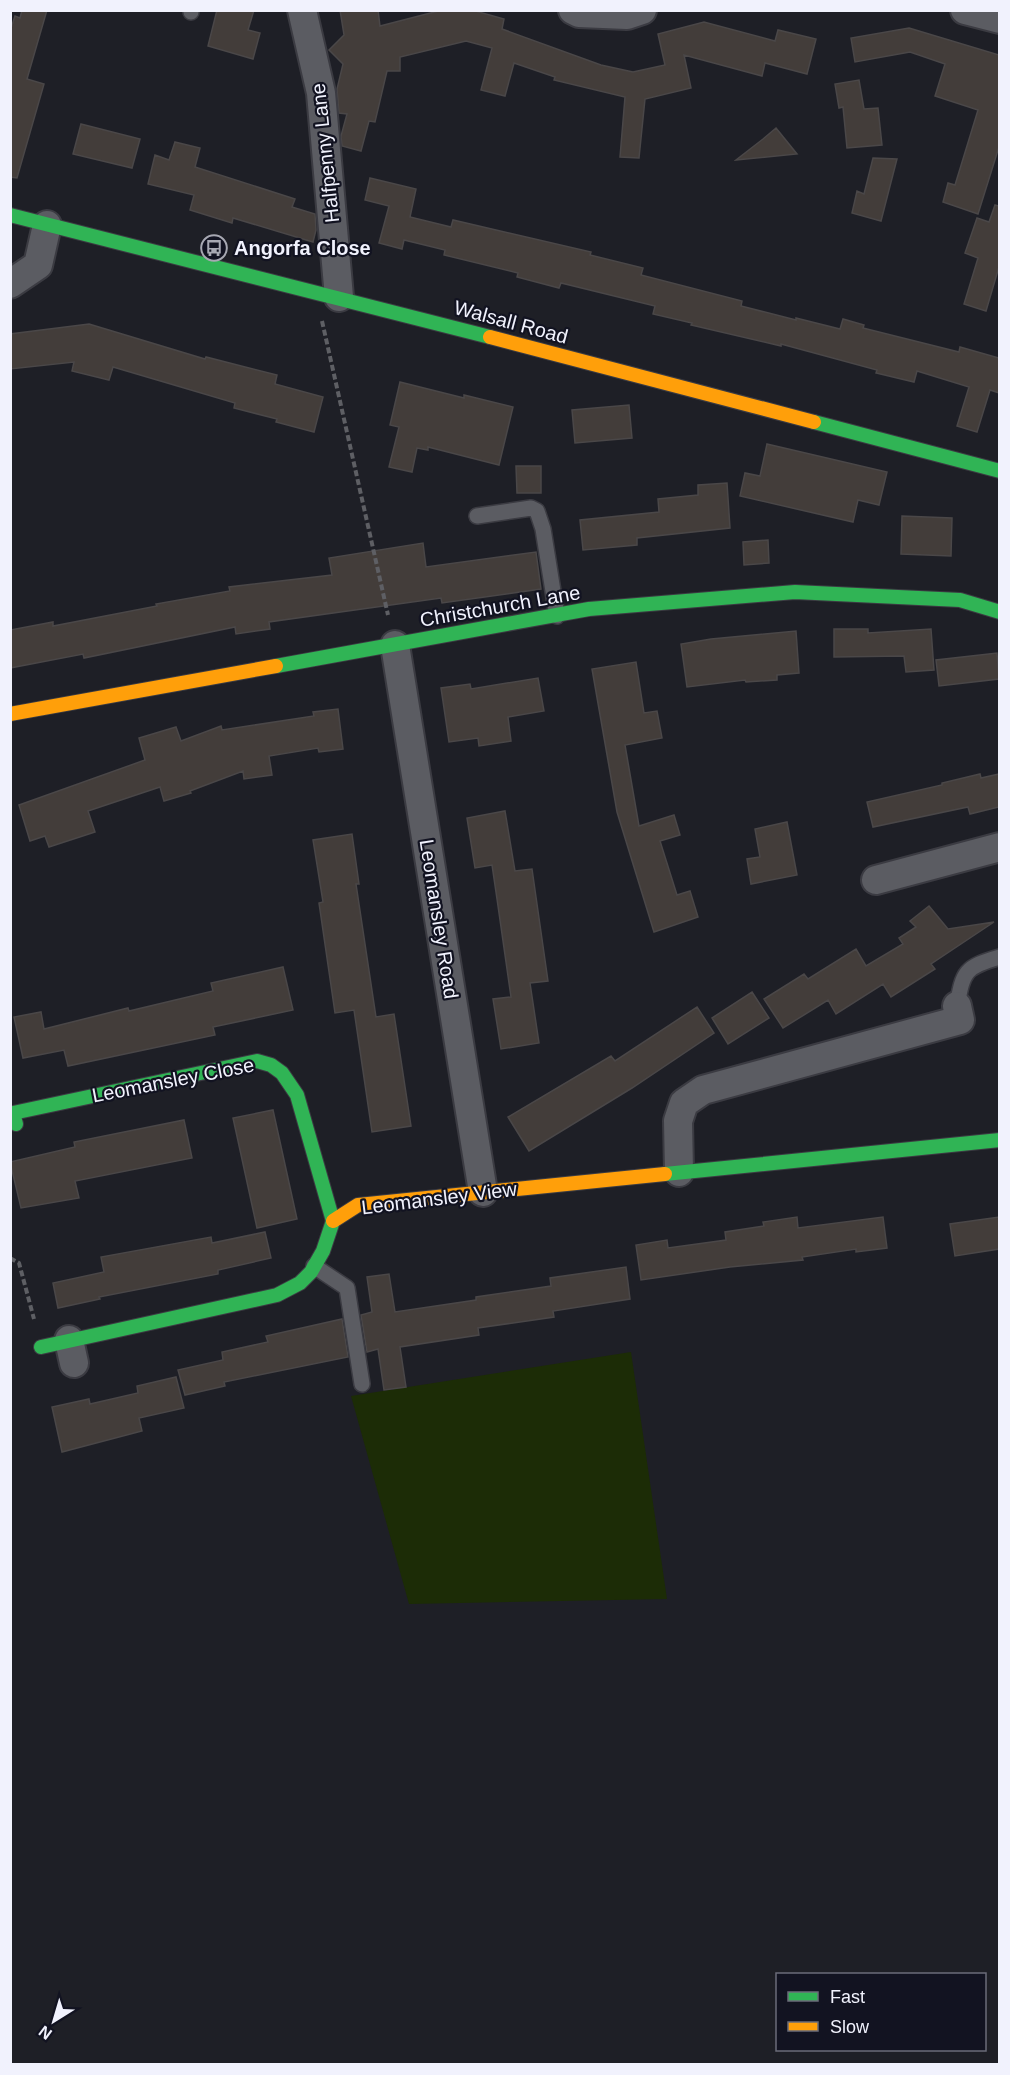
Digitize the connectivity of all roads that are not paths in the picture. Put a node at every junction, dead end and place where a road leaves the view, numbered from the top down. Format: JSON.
{"nodes":[{"id":1,"x":302,"y":10,"type":"edge"},
{"id":2,"x":573,"y":10,"type":"edge"},
{"id":3,"x":642,"y":10,"type":"edge"},
{"id":4,"x":965,"y":10,"type":"edge"},
{"id":5,"x":999,"y":19,"type":"edge"},
{"id":6,"x":10,"y":215,"type":"edge"},
{"id":7,"x":47,"y":225,"type":"junction"},
{"id":8,"x":10,"y":284,"type":"edge"},
{"id":9,"x":327,"y":295,"type":"junction"},
{"id":10,"x":999,"y":471,"type":"edge"},
{"id":11,"x":477,"y":516,"type":"dead end"},
{"id":12,"x":999,"y":612,"type":"edge"},
{"id":13,"x":557,"y":616,"type":"junction"},
{"id":14,"x":395,"y":645,"type":"junction"},
{"id":15,"x":10,"y":714,"type":"edge"},
{"id":16,"x":999,"y":847,"type":"edge"},
{"id":17,"x":876,"y":880,"type":"dead end"},
{"id":18,"x":999,"y":957,"type":"edge"},
{"id":19,"x":957,"y":1006,"type":"joint"},
{"id":20,"x":13,"y":1114,"type":"edge"},
{"id":21,"x":999,"y":1140,"type":"edge"},
{"id":22,"x":679,"y":1172,"type":"junction"},
{"id":23,"x":483,"y":1192,"type":"junction"},
{"id":24,"x":333,"y":1221,"type":"junction"},
{"id":25,"x":314,"y":1266,"type":"junction"},
{"id":26,"x":41,"y":1347,"type":"road end"},
{"id":27,"x":362,"y":1384,"type":"dead end"}],
"edges":[{"from":1,"to":9,"type":"street","name":"Halfpenny Lane"},
{"from":2,"to":3,"type":"street"},
{"from":4,"to":5,"type":"street"},
{"from":6,"to":7,"type":"street","name":"Walsall Road"},
{"from":7,"to":8,"type":"street"},
{"from":7,"to":9,"type":"street","name":"Walsall Road"},
{"from":9,"to":10,"type":"street","name":"Walsall Road"},
{"from":11,"to":13,"type":"lane"},
{"from":12,"to":13,"type":"street","name":"Christchurch Lane"},
{"from":13,"to":14,"type":"street","name":"Christchurch Lane"},
{"from":14,"to":15,"type":"street","name":"Christchurch Lane"},
{"from":14,"to":23,"type":"street","name":"Leomansley Road"},
{"from":16,"to":17,"type":"street"},
{"from":18,"to":19,"type":"lane"},
{"from":19,"to":22,"type":"street"},
{"from":20,"to":24,"type":"street","name":"Leomansley Close"},
{"from":21,"to":22,"type":"street","name":"Leomansley View"},
{"from":22,"to":23,"type":"street","name":"Leomansley View"},
{"from":23,"to":24,"type":"street","name":"Leomansley View"},
{"from":24,"to":25,"type":"street"},
{"from":25,"to":26,"type":"street"},
{"from":25,"to":27,"type":"lane"}]}
